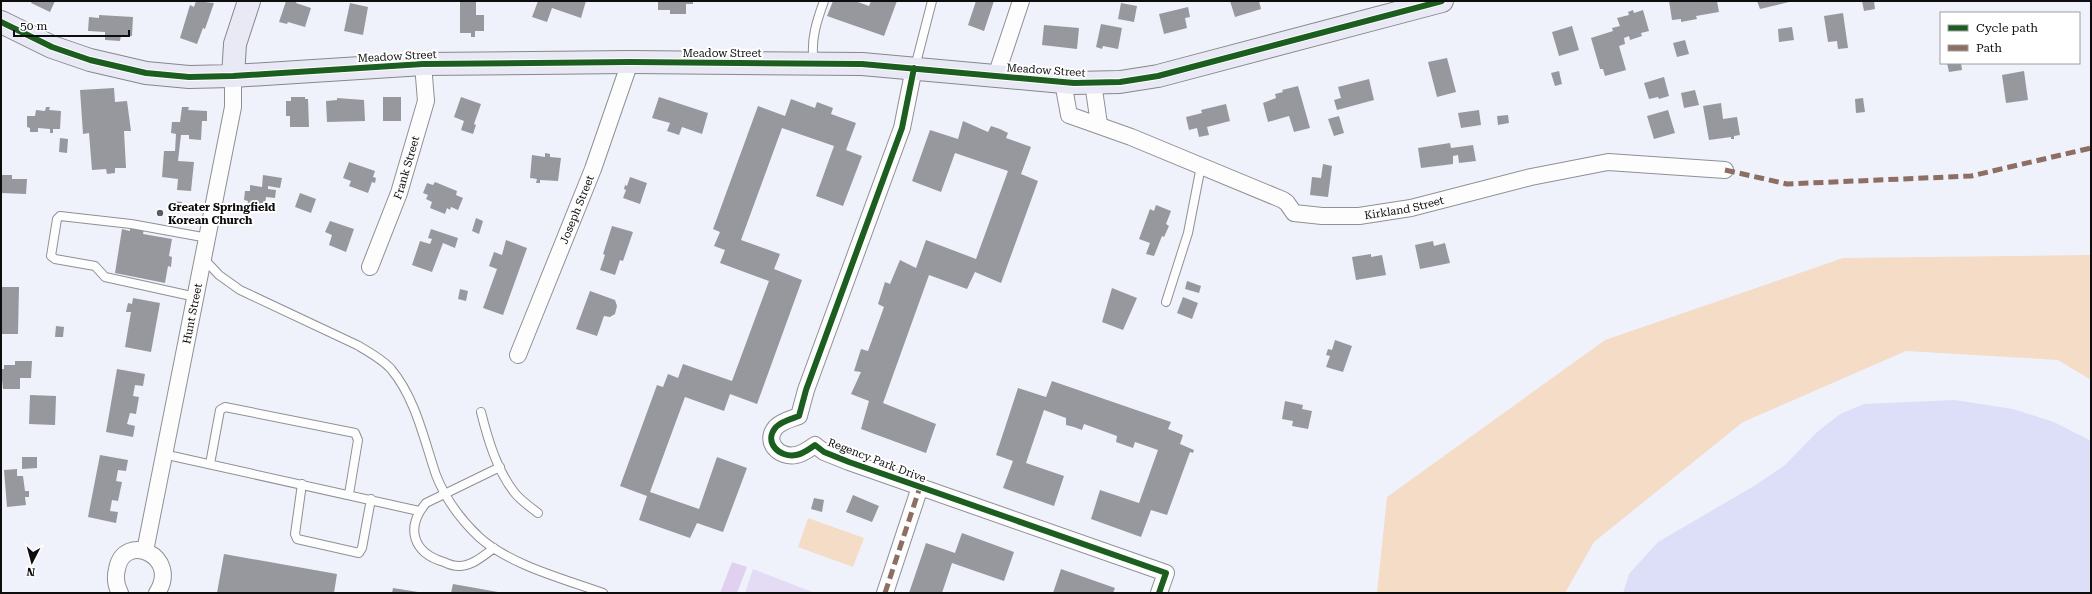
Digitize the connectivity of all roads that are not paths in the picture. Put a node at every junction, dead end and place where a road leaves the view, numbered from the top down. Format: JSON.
{"nodes":[{"id":1,"x":249,"y":1,"type":"edge"},
{"id":2,"x":824,"y":1,"type":"edge"},
{"id":3,"x":932,"y":1,"type":"edge"},
{"id":4,"x":1021,"y":1,"type":"edge"},
{"id":5,"x":1442,"y":1,"type":"edge"},
{"id":6,"x":1,"y":22,"type":"edge"},
{"id":7,"x":630,"y":62,"type":"junction"},
{"id":8,"x":814,"y":63,"type":"junction"},
{"id":9,"x":423,"y":64,"type":"junction"},
{"id":10,"x":914,"y":68,"type":"junction"},
{"id":11,"x":233,"y":76,"type":"junction"},
{"id":12,"x":996,"y":76,"type":"junction"},
{"id":13,"x":1063,"y":82,"type":"junction"},
{"id":14,"x":1093,"y":83,"type":"junction"},
{"id":15,"x":1099,"y":124,"type":"junction"},
{"id":16,"x":1201,"y":166,"type":"junction"},
{"id":17,"x":1725,"y":170,"type":"dead end"},
{"id":18,"x":208,"y":238,"type":"junction"},
{"id":19,"x":203,"y":258,"type":"junction"},
{"id":20,"x":370,"y":267,"type":"dead end"},
{"id":21,"x":196,"y":297,"type":"junction"},
{"id":22,"x":1166,"y":302,"type":"dead end"},
{"id":23,"x":518,"y":355,"type":"dead end"},
{"id":24,"x":481,"y":412,"type":"dead end"},
{"id":25,"x":164,"y":454,"type":"junction"},
{"id":26,"x":210,"y":464,"type":"junction"},
{"id":27,"x":500,"y":467,"type":"junction"},
{"id":28,"x":302,"y":484,"type":"junction"},
{"id":29,"x":920,"y":487,"type":"junction"},
{"id":30,"x":349,"y":494,"type":"junction"},
{"id":31,"x":445,"y":494,"type":"junction"},
{"id":32,"x":371,"y":499,"type":"junction"},
{"id":33,"x":419,"y":511,"type":"junction"},
{"id":34,"x":538,"y":513,"type":"dead end"},
{"id":35,"x":494,"y":548,"type":"junction"},
{"id":36,"x":145,"y":551,"type":"junction"},
{"id":37,"x":120,"y":593,"type":"edge"},
{"id":38,"x":157,"y":593,"type":"edge"},
{"id":39,"x":603,"y":593,"type":"edge"},
{"id":40,"x":885,"y":593,"type":"edge"},
{"id":41,"x":1159,"y":593,"type":"edge"}],
"edges":[{"from":1,"to":11,"type":"street"},
{"from":2,"to":8,"type":"lane"},
{"from":3,"to":10,"type":"lane"},
{"from":4,"to":12,"type":"street"},
{"from":5,"to":14,"type":"street","name":"Meadow Street"},
{"from":6,"to":11,"type":"street","name":"Meadow Street"},
{"from":7,"to":8,"type":"street","name":"Meadow Street"},
{"from":7,"to":9,"type":"street","name":"Meadow Street"},
{"from":7,"to":23,"type":"street","name":"Joseph Street"},
{"from":8,"to":10,"type":"street","name":"Meadow Street"},
{"from":9,"to":11,"type":"street","name":"Meadow Street"},
{"from":9,"to":20,"type":"street","name":"Frank Street"},
{"from":10,"to":12,"type":"street","name":"Meadow Street"},
{"from":10,"to":29,"type":"street","name":"Regency Park Drive"},
{"from":11,"to":18,"type":"street","name":"Hunt Street"},
{"from":12,"to":13,"type":"street","name":"Meadow Street"},
{"from":13,"to":14,"type":"street","name":"Meadow Street"},
{"from":13,"to":15,"type":"street","name":"Kirkland Street"},
{"from":14,"to":15,"type":"street"},
{"from":15,"to":16,"type":"street","name":"Kirkland Street"},
{"from":16,"to":17,"type":"street","name":"Kirkland Street"},
{"from":16,"to":22,"type":"lane"},
{"from":18,"to":19,"type":"street","name":"Hunt Street"},
{"from":18,"to":21,"type":"lane"},
{"from":19,"to":21,"type":"street","name":"Hunt Street"},
{"from":19,"to":31,"type":"lane"},
{"from":21,"to":25,"type":"street","name":"Hunt Street"},
{"from":24,"to":27,"type":"lane"},
{"from":25,"to":26,"type":"lane"},
{"from":25,"to":36,"type":"street","name":"Hunt Street"},
{"from":26,"to":28,"type":"lane"},
{"from":26,"to":30,"type":"lane"},
{"from":27,"to":31,"type":"lane"},
{"from":27,"to":34,"type":"lane"},
{"from":28,"to":30,"type":"lane"},
{"from":28,"to":32,"type":"lane"},
{"from":29,"to":40,"type":"street"},
{"from":29,"to":41,"type":"street","name":"Regency Park Drive"},
{"from":30,"to":32,"type":"lane"},
{"from":31,"to":33,"type":"lane"},
{"from":31,"to":35,"type":"lane"},
{"from":32,"to":33,"type":"lane"},
{"from":33,"to":35,"type":"lane"},
{"from":35,"to":39,"type":"lane"},
{"from":36,"to":37,"type":"street"},
{"from":36,"to":38,"type":"street"}]}
